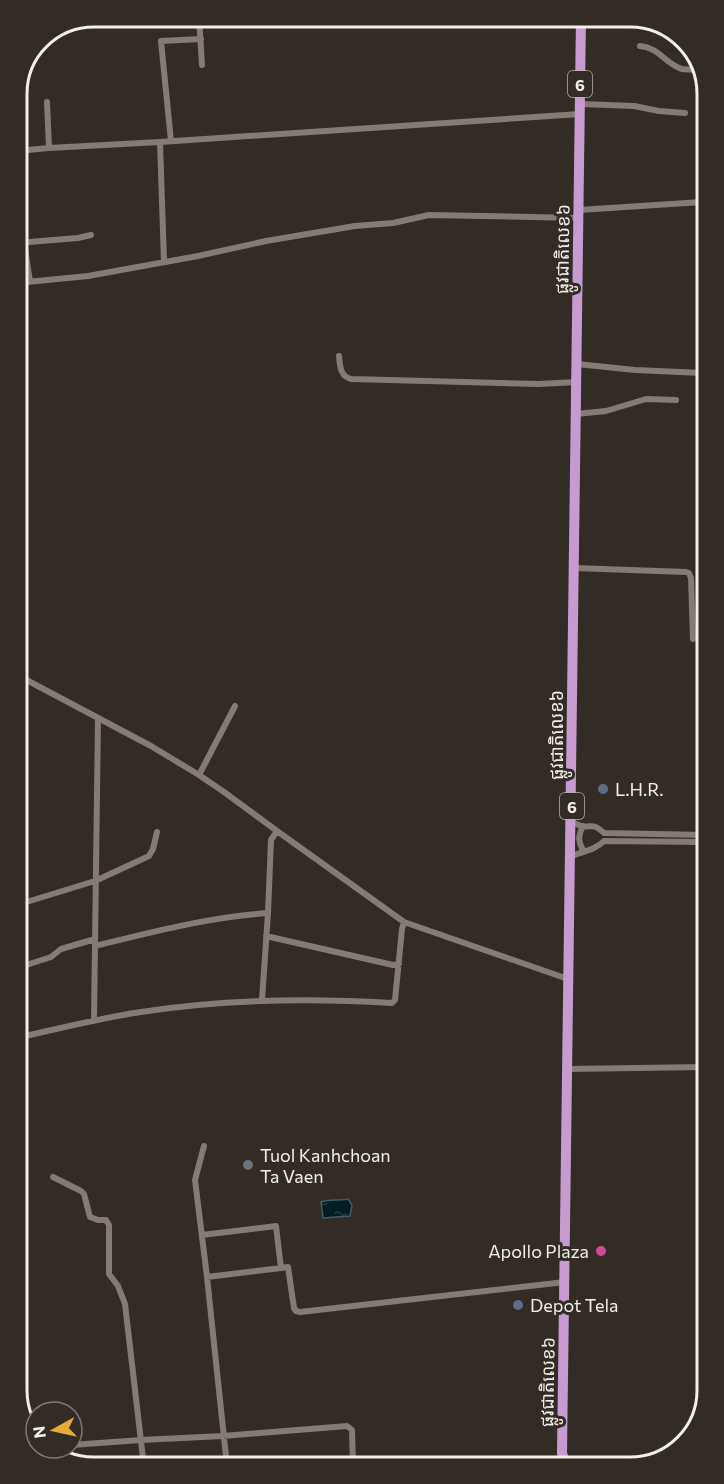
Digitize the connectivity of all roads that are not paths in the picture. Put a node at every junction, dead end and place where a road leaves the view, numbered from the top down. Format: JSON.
{"nodes":[{"id":1,"x":200,"y":27,"type":"edge"},
{"id":2,"x":581,"y":27,"type":"edge"},
{"id":3,"x":201,"y":39,"type":"junction"},
{"id":4,"x":640,"y":46,"type":"dead end"},
{"id":5,"x":202,"y":65,"type":"dead end"},
{"id":6,"x":692,"y":69,"type":"edge"},
{"id":7,"x":47,"y":102,"type":"dead end"},
{"id":8,"x":580,"y":109,"type":"junction"},
{"id":9,"x":686,"y":113,"type":"dead end"},
{"id":10,"x":171,"y":141,"type":"junction"},
{"id":11,"x":160,"y":142,"type":"junction"},
{"id":12,"x":50,"y":148,"type":"junction"},
{"id":13,"x":27,"y":150,"type":"edge"},
{"id":14,"x":697,"y":202,"type":"edge"},
{"id":15,"x":579,"y":214,"type":"junction"},
{"id":16,"x":91,"y":236,"type":"dead end"},
{"id":17,"x":27,"y":242,"type":"edge"},
{"id":18,"x":164,"y":262,"type":"junction"},
{"id":19,"x":27,"y":270,"type":"edge"},
{"id":20,"x":27,"y":282,"type":"edge"},
{"id":21,"x":30,"y":282,"type":"junction"},
{"id":22,"x":339,"y":356,"type":"dead end"},
{"id":23,"x":577,"y":364,"type":"junction"},
{"id":24,"x":697,"y":373,"type":"edge"},
{"id":25,"x":577,"y":382,"type":"junction"},
{"id":26,"x":676,"y":399,"type":"dead end"},
{"id":27,"x":576,"y":414,"type":"junction"},
{"id":28,"x":574,"y":568,"type":"junction"},
{"id":29,"x":693,"y":639,"type":"dead end"},
{"id":30,"x":27,"y":680,"type":"edge"},
{"id":31,"x":235,"y":706,"type":"dead end"},
{"id":32,"x":98,"y":718,"type":"junction"},
{"id":33,"x":199,"y":775,"type":"junction"},
{"id":34,"x":572,"y":822,"type":"junction"},
{"id":35,"x":583,"y":826,"type":"junction"},
{"id":36,"x":157,"y":831,"type":"dead end"},
{"id":37,"x":277,"y":831,"type":"junction"},
{"id":38,"x":697,"y":835,"type":"edge"},
{"id":39,"x":697,"y":842,"type":"edge"},
{"id":40,"x":583,"y":850,"type":"junction"},
{"id":41,"x":570,"y":857,"type":"junction"},
{"id":42,"x":95,"y":881,"type":"junction"},
{"id":43,"x":27,"y":902,"type":"edge"},
{"id":44,"x":268,"y":913,"type":"junction"},
{"id":45,"x":404,"y":922,"type":"junction"},
{"id":46,"x":266,"y":936,"type":"junction"},
{"id":47,"x":95,"y":942,"type":"junction"},
{"id":48,"x":27,"y":964,"type":"edge"},
{"id":49,"x":399,"y":964,"type":"junction"},
{"id":50,"x":568,"y":979,"type":"junction"},
{"id":51,"x":262,"y":1000,"type":"junction"},
{"id":52,"x":94,"y":1021,"type":"junction"},
{"id":53,"x":27,"y":1036,"type":"edge"},
{"id":54,"x":697,"y":1067,"type":"edge"},
{"id":55,"x":567,"y":1069,"type":"junction"},
{"id":56,"x":204,"y":1146,"type":"dead end"},
{"id":57,"x":53,"y":1177,"type":"dead end"},
{"id":58,"x":202,"y":1235,"type":"junction"},
{"id":59,"x":281,"y":1268,"type":"junction"},
{"id":60,"x":207,"y":1277,"type":"junction"},
{"id":61,"x":565,"y":1282,"type":"junction"},
{"id":62,"x":223,"y":1436,"type":"junction"},
{"id":63,"x":141,"y":1440,"type":"junction"},
{"id":64,"x":84,"y":1444,"type":"edge"},
{"id":65,"x":143,"y":1457,"type":"edge"},
{"id":66,"x":226,"y":1457,"type":"edge"},
{"id":67,"x":353,"y":1457,"type":"edge"},
{"id":68,"x":562,"y":1457,"type":"edge"}],
"edges":[{"from":1,"to":3,"type":"street"},
{"from":2,"to":8,"type":"highway","name":"ផ្លូវជាតិលេខ៦","number":"6"},
{"from":3,"to":5,"type":"street"},
{"from":3,"to":10,"type":"street"},
{"from":4,"to":6,"type":"street"},
{"from":7,"to":12,"type":"street"},
{"from":8,"to":9,"type":"street"},
{"from":8,"to":10,"type":"street"},
{"from":8,"to":15,"type":"highway","name":"ផ្លូវជាតិលេខ៦","number":"6"},
{"from":10,"to":11,"type":"street"},
{"from":11,"to":12,"type":"street"},
{"from":11,"to":18,"type":"street"},
{"from":12,"to":13,"type":"street"},
{"from":14,"to":15,"type":"street"},
{"from":15,"to":18,"type":"street"},
{"from":15,"to":23,"type":"highway","name":"ផ្លូវជាតិលេខ៦","number":"6"},
{"from":16,"to":17,"type":"street"},
{"from":18,"to":21,"type":"street"},
{"from":19,"to":21,"type":"street"},
{"from":20,"to":21,"type":"street"},
{"from":22,"to":25,"type":"street"},
{"from":23,"to":24,"type":"street"},
{"from":23,"to":25,"type":"highway","name":"ផ្លូវជាតិលេខ៦","number":"6"},
{"from":25,"to":27,"type":"highway","name":"ផ្លូវជាតិលេខ៦","number":"6"},
{"from":26,"to":27,"type":"street"},
{"from":27,"to":28,"type":"highway","name":"ផ្លូវជាតិលេខ៦","number":"6"},
{"from":28,"to":29,"type":"street"},
{"from":28,"to":34,"type":"highway","name":"ផ្លូវជាតិលេខ៦","number":"6"},
{"from":30,"to":32,"type":"street"},
{"from":31,"to":33,"type":"street"},
{"from":32,"to":33,"type":"street"},
{"from":32,"to":42,"type":"street"},
{"from":33,"to":37,"type":"street"},
{"from":34,"to":35,"type":"street"},
{"from":34,"to":41,"type":"highway","name":"ផ្លូវជាតិលេខ៦","number":"6"},
{"from":35,"to":38,"type":"street"},
{"from":35,"to":40,"type":"street"},
{"from":36,"to":42,"type":"street"},
{"from":37,"to":44,"type":"street"},
{"from":37,"to":45,"type":"street"},
{"from":39,"to":40,"type":"street"},
{"from":40,"to":41,"type":"street"},
{"from":41,"to":50,"type":"highway","name":"ផ្លូវជាតិលេខ៦","number":"6"},
{"from":42,"to":43,"type":"street"},
{"from":42,"to":47,"type":"street"},
{"from":44,"to":46,"type":"street"},
{"from":44,"to":47,"type":"street"},
{"from":45,"to":49,"type":"street"},
{"from":45,"to":50,"type":"street"},
{"from":46,"to":49,"type":"street"},
{"from":46,"to":51,"type":"street"},
{"from":47,"to":48,"type":"street"},
{"from":47,"to":52,"type":"street"},
{"from":49,"to":51,"type":"street"},
{"from":50,"to":55,"type":"highway","name":"ផ្លូវជាតិលេខ៦","number":"6"},
{"from":51,"to":52,"type":"street"},
{"from":52,"to":53,"type":"street"},
{"from":54,"to":55,"type":"street"},
{"from":55,"to":61,"type":"highway","name":"ផ្លូវជាតិលេខ៦","number":"6"},
{"from":56,"to":58,"type":"street"},
{"from":57,"to":63,"type":"street"},
{"from":58,"to":59,"type":"street"},
{"from":58,"to":60,"type":"street"},
{"from":59,"to":60,"type":"street"},
{"from":59,"to":61,"type":"street"},
{"from":60,"to":62,"type":"street"},
{"from":61,"to":68,"type":"highway","name":"ផ្លូវជាតិលេខ៦","number":"6"},
{"from":62,"to":63,"type":"street"},
{"from":62,"to":66,"type":"street"},
{"from":62,"to":67,"type":"street"},
{"from":63,"to":64,"type":"street"},
{"from":63,"to":65,"type":"street"}]}
